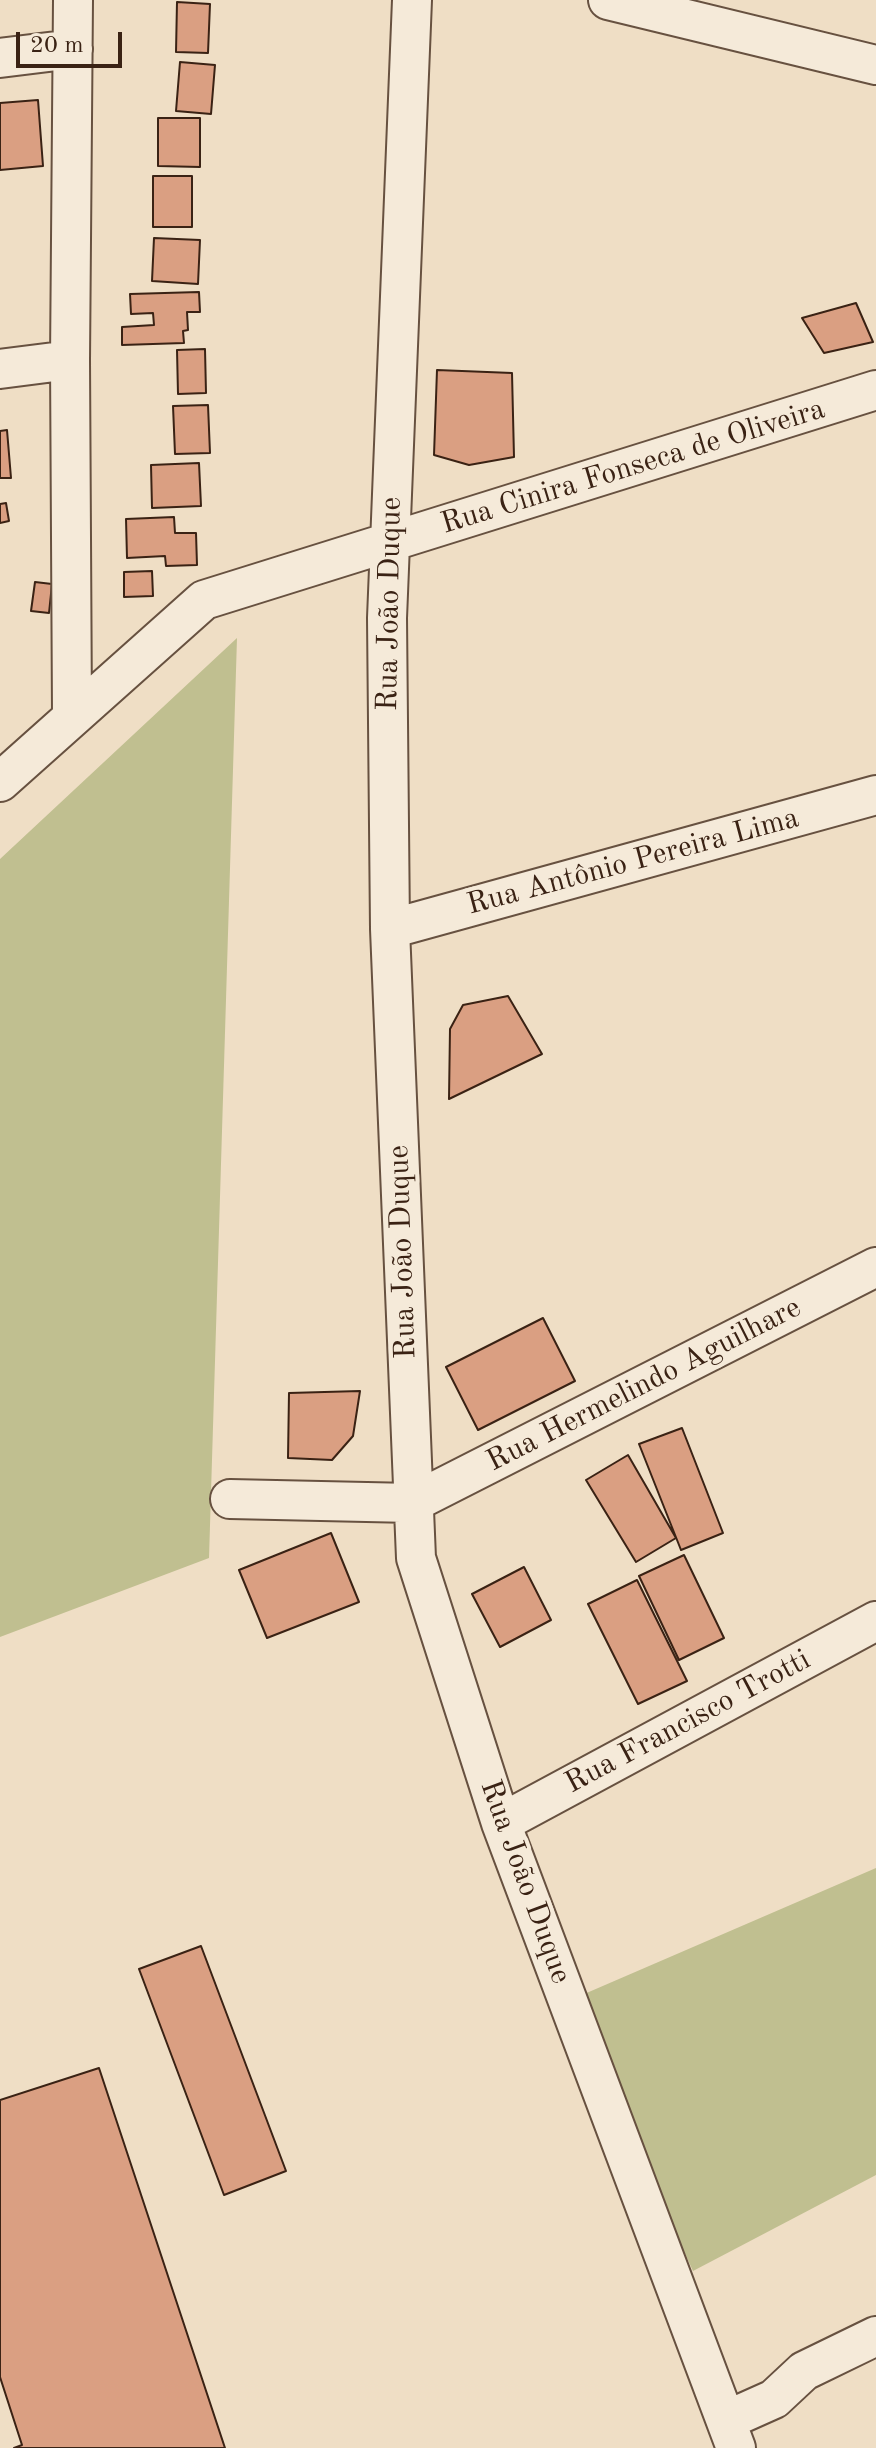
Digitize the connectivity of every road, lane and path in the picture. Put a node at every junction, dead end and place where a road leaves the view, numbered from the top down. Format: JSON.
{"nodes":[{"id":1,"x":73,"y":0,"type":"edge"},
{"id":2,"x":412,"y":0,"type":"edge"},
{"id":3,"x":608,"y":0,"type":"edge"},
{"id":4,"x":73,"y":49,"type":"junction"},
{"id":5,"x":0,"y":58,"type":"edge"},
{"id":6,"x":876,"y":65,"type":"edge"},
{"id":7,"x":70,"y":360,"type":"junction"},
{"id":8,"x":0,"y":369,"type":"edge"},
{"id":9,"x":876,"y":390,"type":"edge"},
{"id":10,"x":390,"y":543,"type":"junction"},
{"id":11,"x":72,"y":715,"type":"junction"},
{"id":12,"x":0,"y":782,"type":"edge"},
{"id":13,"x":876,"y":795,"type":"edge"},
{"id":14,"x":390,"y":929,"type":"junction"},
{"id":15,"x":876,"y":1267,"type":"edge"},
{"id":16,"x":230,"y":1499,"type":"dead end"},
{"id":17,"x":412,"y":1503,"type":"junction"},
{"id":18,"x":876,"y":1621,"type":"edge"},
{"id":19,"x":501,"y":1823,"type":"junction"},
{"id":20,"x":876,"y":2336,"type":"edge"},
{"id":21,"x":726,"y":2420,"type":"edge"}],
"edges":[{"from":1,"to":4,"type":"street"},
{"from":2,"to":10,"type":"street","name":"Rua João Duque"},
{"from":3,"to":6,"type":"street"},
{"from":4,"to":5,"type":"street"},
{"from":4,"to":7,"type":"street"},
{"from":7,"to":8,"type":"street"},
{"from":7,"to":11,"type":"street"},
{"from":9,"to":10,"type":"street","name":"Rua Cinira Fonseca de Oliveira"},
{"from":10,"to":11,"type":"street","name":"Rua Cinira Fonseca de Oliveira"},
{"from":10,"to":14,"type":"street","name":"Rua João Duque"},
{"from":11,"to":12,"type":"street","name":"Rua Cinira Fonseca de Oliveira"},
{"from":13,"to":14,"type":"street","name":"Rua Antônio Pereira Lima"},
{"from":14,"to":17,"type":"street","name":"Rua João Duque"},
{"from":15,"to":17,"type":"street","name":"Rua Hermelindo Aguilhare"},
{"from":16,"to":17,"type":"street"},
{"from":17,"to":19,"type":"street","name":"Rua João Duque"},
{"from":18,"to":19,"type":"street","name":"Rua Francisco Trotti"},
{"from":19,"to":21,"type":"street","name":"Rua João Duque"},
{"from":20,"to":21,"type":"street"}]}
